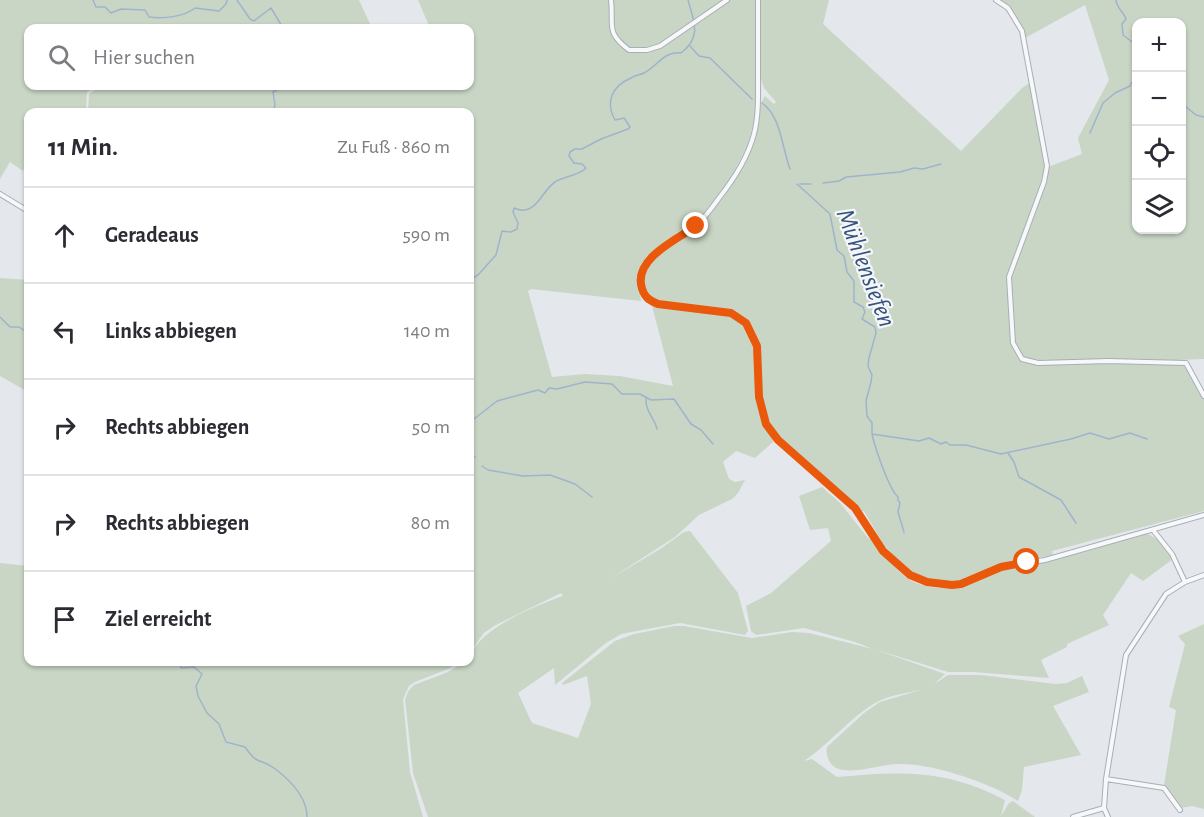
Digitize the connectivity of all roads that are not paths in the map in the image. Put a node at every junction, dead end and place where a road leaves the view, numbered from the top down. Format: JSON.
{"nodes":[{"id":1,"x":611,"y":0,"type":"edge"},
{"id":2,"x":727,"y":0,"type":"edge"},
{"id":3,"x":758,"y":0,"type":"edge"},
{"id":4,"x":996,"y":0,"type":"edge"},
{"id":5,"x":0,"y":194,"type":"edge"},
{"id":6,"x":24,"y":209,"type":"edge"},
{"id":7,"x":1204,"y":396,"type":"edge"},
{"id":8,"x":1204,"y":515,"type":"edge"},
{"id":9,"x":1153,"y":530,"type":"junction"},
{"id":10,"x":1204,"y":575,"type":"edge"},
{"id":11,"x":1185,"y":582,"type":"junction"},
{"id":12,"x":1106,"y":779,"type":"junction"},
{"id":13,"x":1104,"y":808,"type":"junction"},
{"id":14,"x":1180,"y":810,"type":"dead end"},
{"id":15,"x":1073,"y":817,"type":"edge"},
{"id":16,"x":1108,"y":817,"type":"edge"}],
"edges":[{"from":1,"to":2,"type":"street"},
{"from":3,"to":9,"type":"street"},
{"from":4,"to":7,"type":"street"},
{"from":5,"to":6,"type":"street"},
{"from":8,"to":9,"type":"street"},
{"from":9,"to":11,"type":"street"},
{"from":10,"to":11,"type":"street"},
{"from":11,"to":12,"type":"street"},
{"from":12,"to":13,"type":"street"},
{"from":12,"to":14,"type":"street"},
{"from":13,"to":15,"type":"street"},
{"from":13,"to":16,"type":"street"}]}
